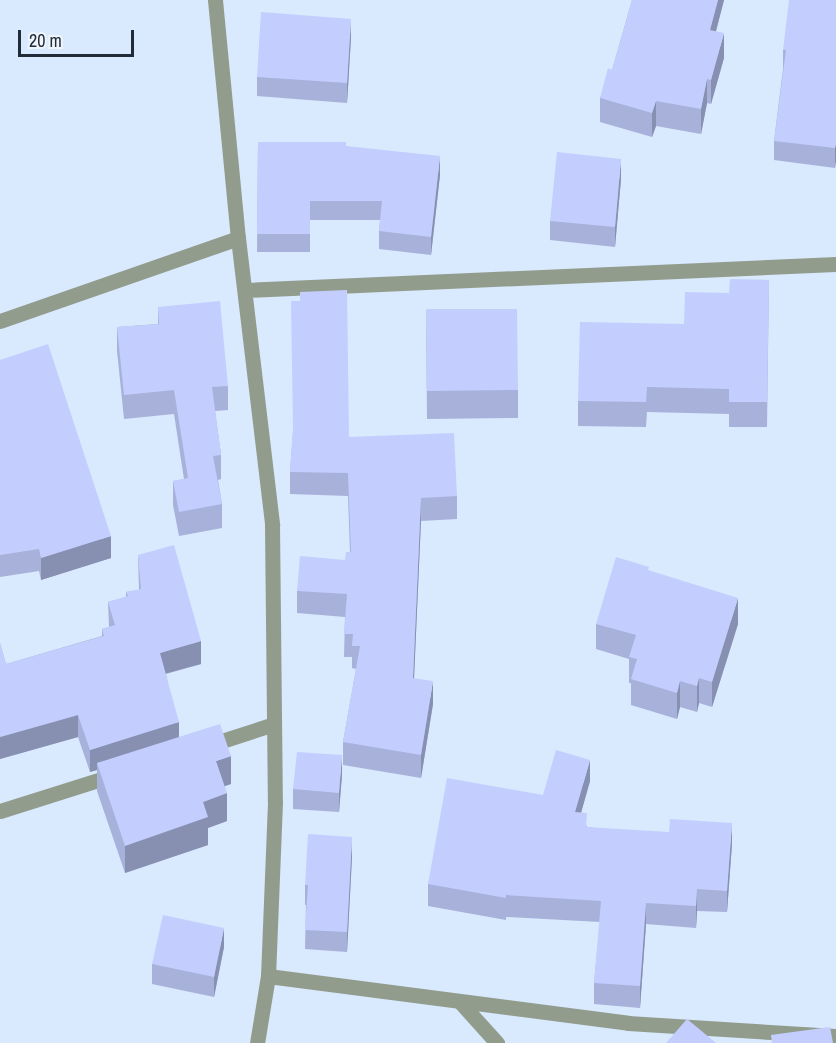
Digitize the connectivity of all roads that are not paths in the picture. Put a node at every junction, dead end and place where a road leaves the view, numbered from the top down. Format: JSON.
{"nodes":[{"id":1,"x":214,"y":0,"type":"edge"},
{"id":2,"x":238,"y":238,"type":"junction"},
{"id":3,"x":836,"y":264,"type":"edge"},
{"id":4,"x":245,"y":290,"type":"junction"},
{"id":5,"x":0,"y":321,"type":"edge"},
{"id":6,"x":274,"y":724,"type":"junction"},
{"id":7,"x":194,"y":749,"type":"edge"},
{"id":8,"x":126,"y":771,"type":"edge"},
{"id":9,"x":0,"y":811,"type":"edge"},
{"id":10,"x":268,"y":976,"type":"junction"},
{"id":11,"x":461,"y":1003,"type":"junction"},
{"id":12,"x":836,"y":1036,"type":"edge"},
{"id":13,"x":256,"y":1043,"type":"edge"},
{"id":14,"x":497,"y":1043,"type":"edge"}],
"edges":[{"from":1,"to":2,"type":"street"},
{"from":2,"to":4,"type":"street"},
{"from":2,"to":5,"type":"street"},
{"from":3,"to":4,"type":"street"},
{"from":4,"to":6,"type":"street"},
{"from":6,"to":7,"type":"street"},
{"from":6,"to":10,"type":"street"},
{"from":8,"to":9,"type":"street"},
{"from":10,"to":11,"type":"street"},
{"from":10,"to":13,"type":"street"},
{"from":11,"to":12,"type":"street"},
{"from":11,"to":14,"type":"street"}]}
